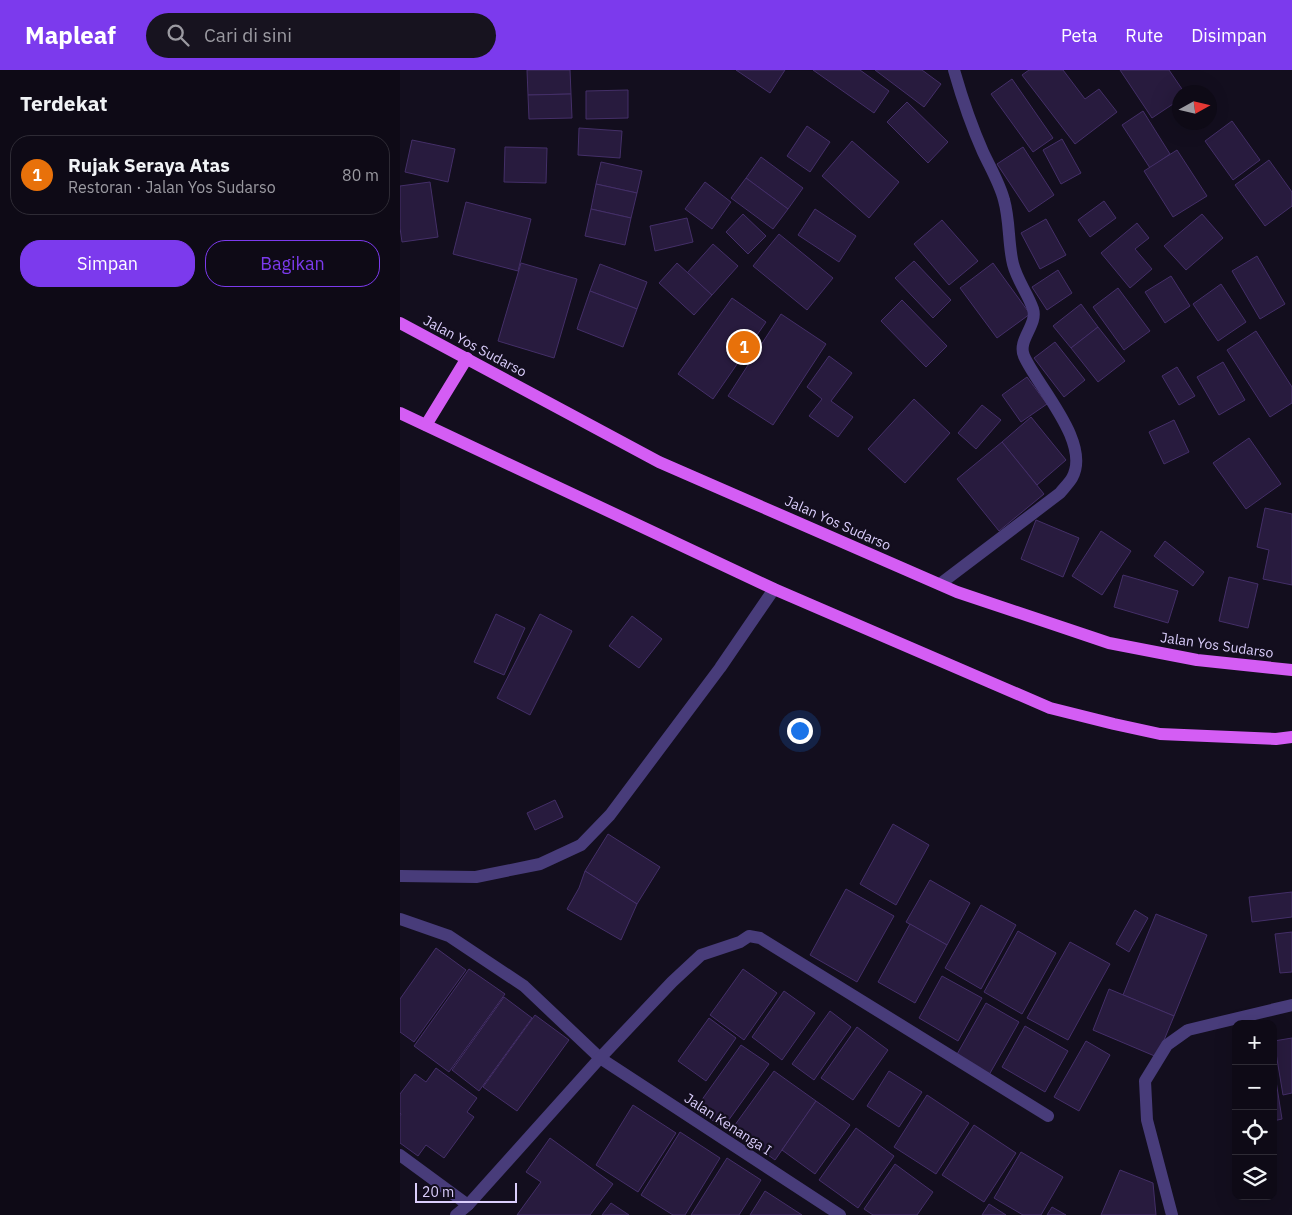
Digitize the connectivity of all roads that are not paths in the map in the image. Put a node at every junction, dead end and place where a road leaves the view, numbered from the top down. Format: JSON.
{"nodes":[{"id":1,"x":954,"y":70,"type":"edge"},
{"id":2,"x":400,"y":323,"type":"edge"},
{"id":3,"x":467,"y":358,"type":"junction"},
{"id":4,"x":400,"y":413,"type":"edge"},
{"id":5,"x":426,"y":425,"type":"junction"},
{"id":6,"x":940,"y":584,"type":"junction"},
{"id":7,"x":774,"y":589,"type":"junction"},
{"id":8,"x":1292,"y":670,"type":"edge"},
{"id":9,"x":1292,"y":737,"type":"edge"},
{"id":10,"x":400,"y":876,"type":"edge"},
{"id":11,"x":400,"y":919,"type":"edge"},
{"id":12,"x":1292,"y":1005,"type":"edge"},
{"id":13,"x":600,"y":1058,"type":"junction"},
{"id":14,"x":1048,"y":1116,"type":"dead end"},
{"id":15,"x":400,"y":1155,"type":"edge"},
{"id":16,"x":468,"y":1205,"type":"junction"},
{"id":17,"x":456,"y":1215,"type":"edge"},
{"id":18,"x":840,"y":1215,"type":"edge"},
{"id":19,"x":1172,"y":1215,"type":"edge"}],
"edges":[{"from":1,"to":6,"type":"street"},
{"from":2,"to":3,"type":"main road","name":"Jalan Yos Sudarso"},
{"from":3,"to":5,"type":"main road"},
{"from":3,"to":6,"type":"main road","name":"Jalan Yos Sudarso"},
{"from":4,"to":5,"type":"main road"},
{"from":5,"to":7,"type":"main road"},
{"from":6,"to":8,"type":"main road","name":"Jalan Yos Sudarso"},
{"from":7,"to":9,"type":"main road"},
{"from":7,"to":10,"type":"street"},
{"from":11,"to":13,"type":"street","name":"Jalan Kenanga I"},
{"from":12,"to":19,"type":"street"},
{"from":13,"to":14,"type":"street"},
{"from":13,"to":16,"type":"street"},
{"from":13,"to":18,"type":"street","name":"Jalan Kenanga I"},
{"from":15,"to":16,"type":"street"},
{"from":16,"to":17,"type":"street"}]}
